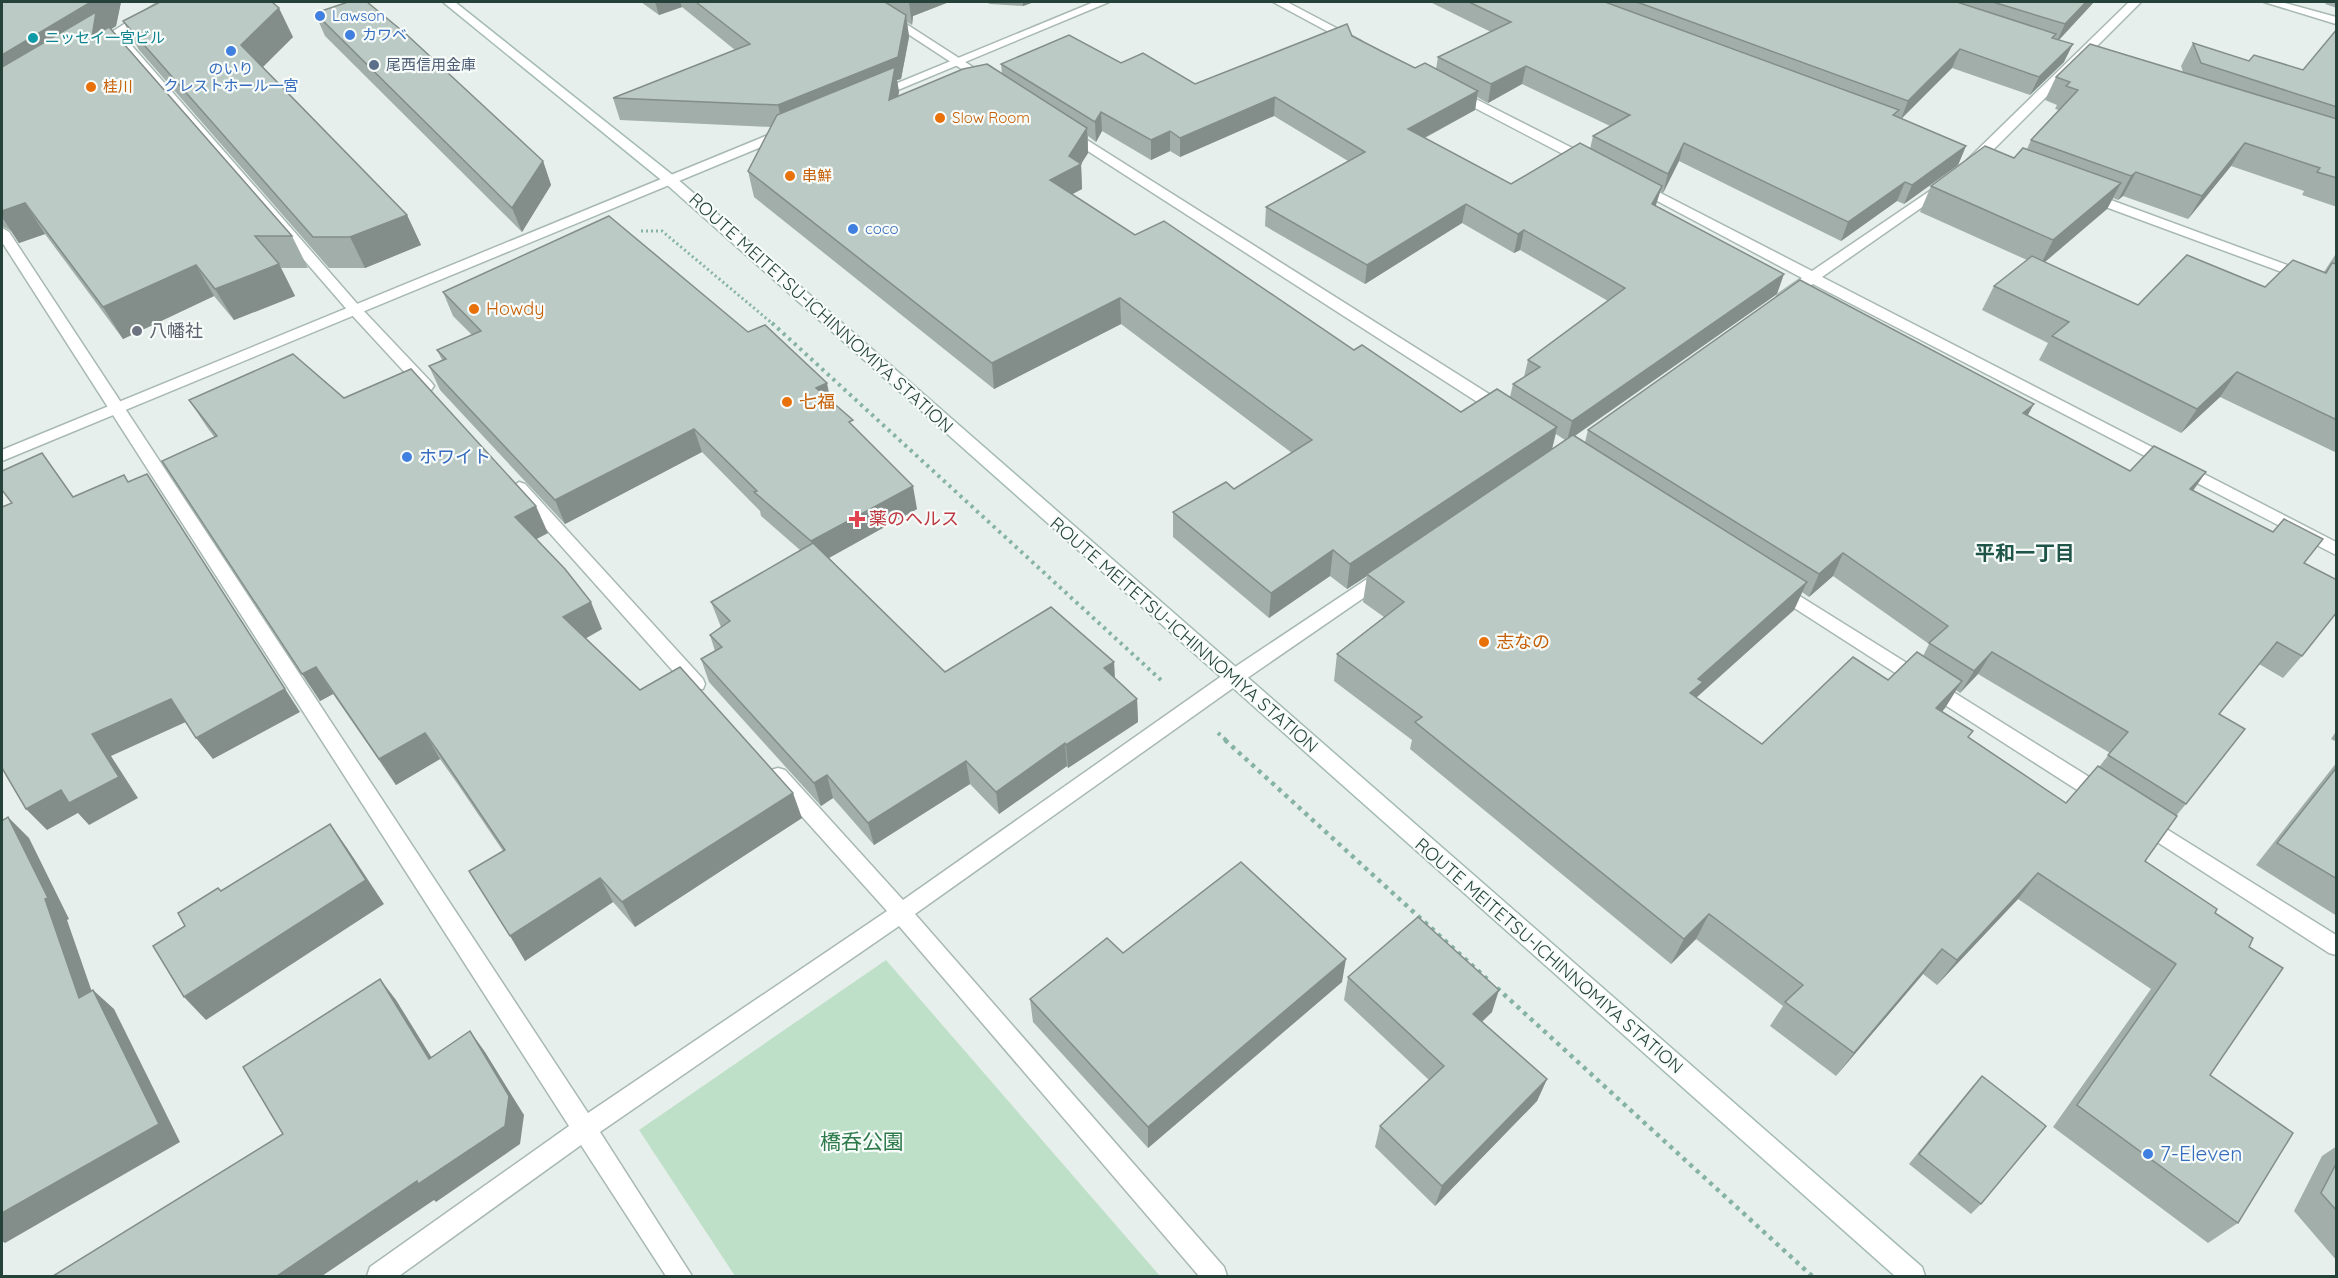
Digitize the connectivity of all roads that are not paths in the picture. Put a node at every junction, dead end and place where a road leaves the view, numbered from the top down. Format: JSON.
{"nodes":[{"id":1,"x":166,"y":2,"type":"edge"},
{"id":2,"x":449,"y":2,"type":"edge"},
{"id":3,"x":865,"y":2,"type":"edge"},
{"id":4,"x":1103,"y":2,"type":"edge"},
{"id":5,"x":1279,"y":2,"type":"edge"},
{"id":6,"x":2134,"y":2,"type":"edge"},
{"id":7,"x":2270,"y":2,"type":"edge"},
{"id":8,"x":2337,"y":21,"type":"edge"},
{"id":9,"x":115,"y":34,"type":"junction"},
{"id":10,"x":1373,"y":50,"type":"edge"},
{"id":11,"x":87,"y":52,"type":"edge"},
{"id":12,"x":957,"y":61,"type":"junction"},
{"id":13,"x":1446,"y":88,"type":"edge"},
{"id":14,"x":1001,"y":89,"type":"edge"},
{"id":15,"x":869,"y":98,"type":"edge"},
{"id":16,"x":1051,"y":121,"type":"edge"},
{"id":17,"x":803,"y":125,"type":"edge"},
{"id":18,"x":1603,"y":169,"type":"edge"},
{"id":19,"x":670,"y":180,"type":"junction"},
{"id":20,"x":1624,"y":180,"type":"edge"},
{"id":21,"x":2080,"y":193,"type":"edge"},
{"id":22,"x":2,"y":232,"type":"edge"},
{"id":23,"x":1812,"y":277,"type":"junction"},
{"id":24,"x":2337,"y":288,"type":"edge"},
{"id":25,"x":356,"y":310,"type":"junction"},
{"id":26,"x":1765,"y":311,"type":"edge"},
{"id":27,"x":435,"y":396,"type":"edge"},
{"id":28,"x":117,"y":408,"type":"junction"},
{"id":29,"x":1517,"y":420,"type":"edge"},
{"id":30,"x":2,"y":456,"type":"edge"},
{"id":31,"x":508,"y":475,"type":"edge"},
{"id":32,"x":2337,"y":549,"type":"edge"},
{"id":33,"x":1400,"y":565,"type":"edge"},
{"id":34,"x":1767,"y":581,"type":"edge"},
{"id":35,"x":1233,"y":678,"type":"junction"},
{"id":36,"x":705,"y":694,"type":"edge"},
{"id":37,"x":768,"y":764,"type":"edge"},
{"id":38,"x":902,"y":913,"type":"junction"},
{"id":39,"x":2337,"y":946,"type":"edge"},
{"id":40,"x":583,"y":1130,"type":"junction"},
{"id":41,"x":379,"y":1276,"type":"edge"},
{"id":42,"x":680,"y":1276,"type":"edge"},
{"id":43,"x":1215,"y":1276,"type":"edge"},
{"id":44,"x":1913,"y":1276,"type":"edge"}],
"edges":[{"from":1,"to":9,"type":"street"},
{"from":2,"to":19,"type":"street","name":"ROUTE MEITETSU-ICHINNOMIYA STATION"},
{"from":3,"to":12,"type":"street"},
{"from":4,"to":12,"type":"street"},
{"from":5,"to":10,"type":"street"},
{"from":6,"to":23,"type":"street"},
{"from":7,"to":8,"type":"street"},
{"from":9,"to":11,"type":"street"},
{"from":9,"to":25,"type":"street"},
{"from":12,"to":14,"type":"street"},
{"from":12,"to":15,"type":"street"},
{"from":13,"to":18,"type":"street"},
{"from":16,"to":29,"type":"street"},
{"from":17,"to":19,"type":"street"},
{"from":19,"to":25,"type":"street"},
{"from":19,"to":35,"type":"street","name":"ROUTE MEITETSU-ICHINNOMIYA STATION"},
{"from":20,"to":23,"type":"street"},
{"from":21,"to":24,"type":"street"},
{"from":22,"to":28,"type":"street"},
{"from":23,"to":26,"type":"street"},
{"from":23,"to":32,"type":"street"},
{"from":25,"to":27,"type":"street"},
{"from":25,"to":28,"type":"street"},
{"from":28,"to":30,"type":"street"},
{"from":28,"to":40,"type":"street"},
{"from":31,"to":36,"type":"street"},
{"from":33,"to":35,"type":"street"},
{"from":34,"to":39,"type":"street"},
{"from":35,"to":38,"type":"street"},
{"from":35,"to":44,"type":"street","name":"ROUTE MEITETSU-ICHINNOMIYA STATION"},
{"from":37,"to":38,"type":"street"},
{"from":38,"to":40,"type":"street"},
{"from":38,"to":43,"type":"street"},
{"from":40,"to":41,"type":"street"},
{"from":40,"to":42,"type":"street"}]}
